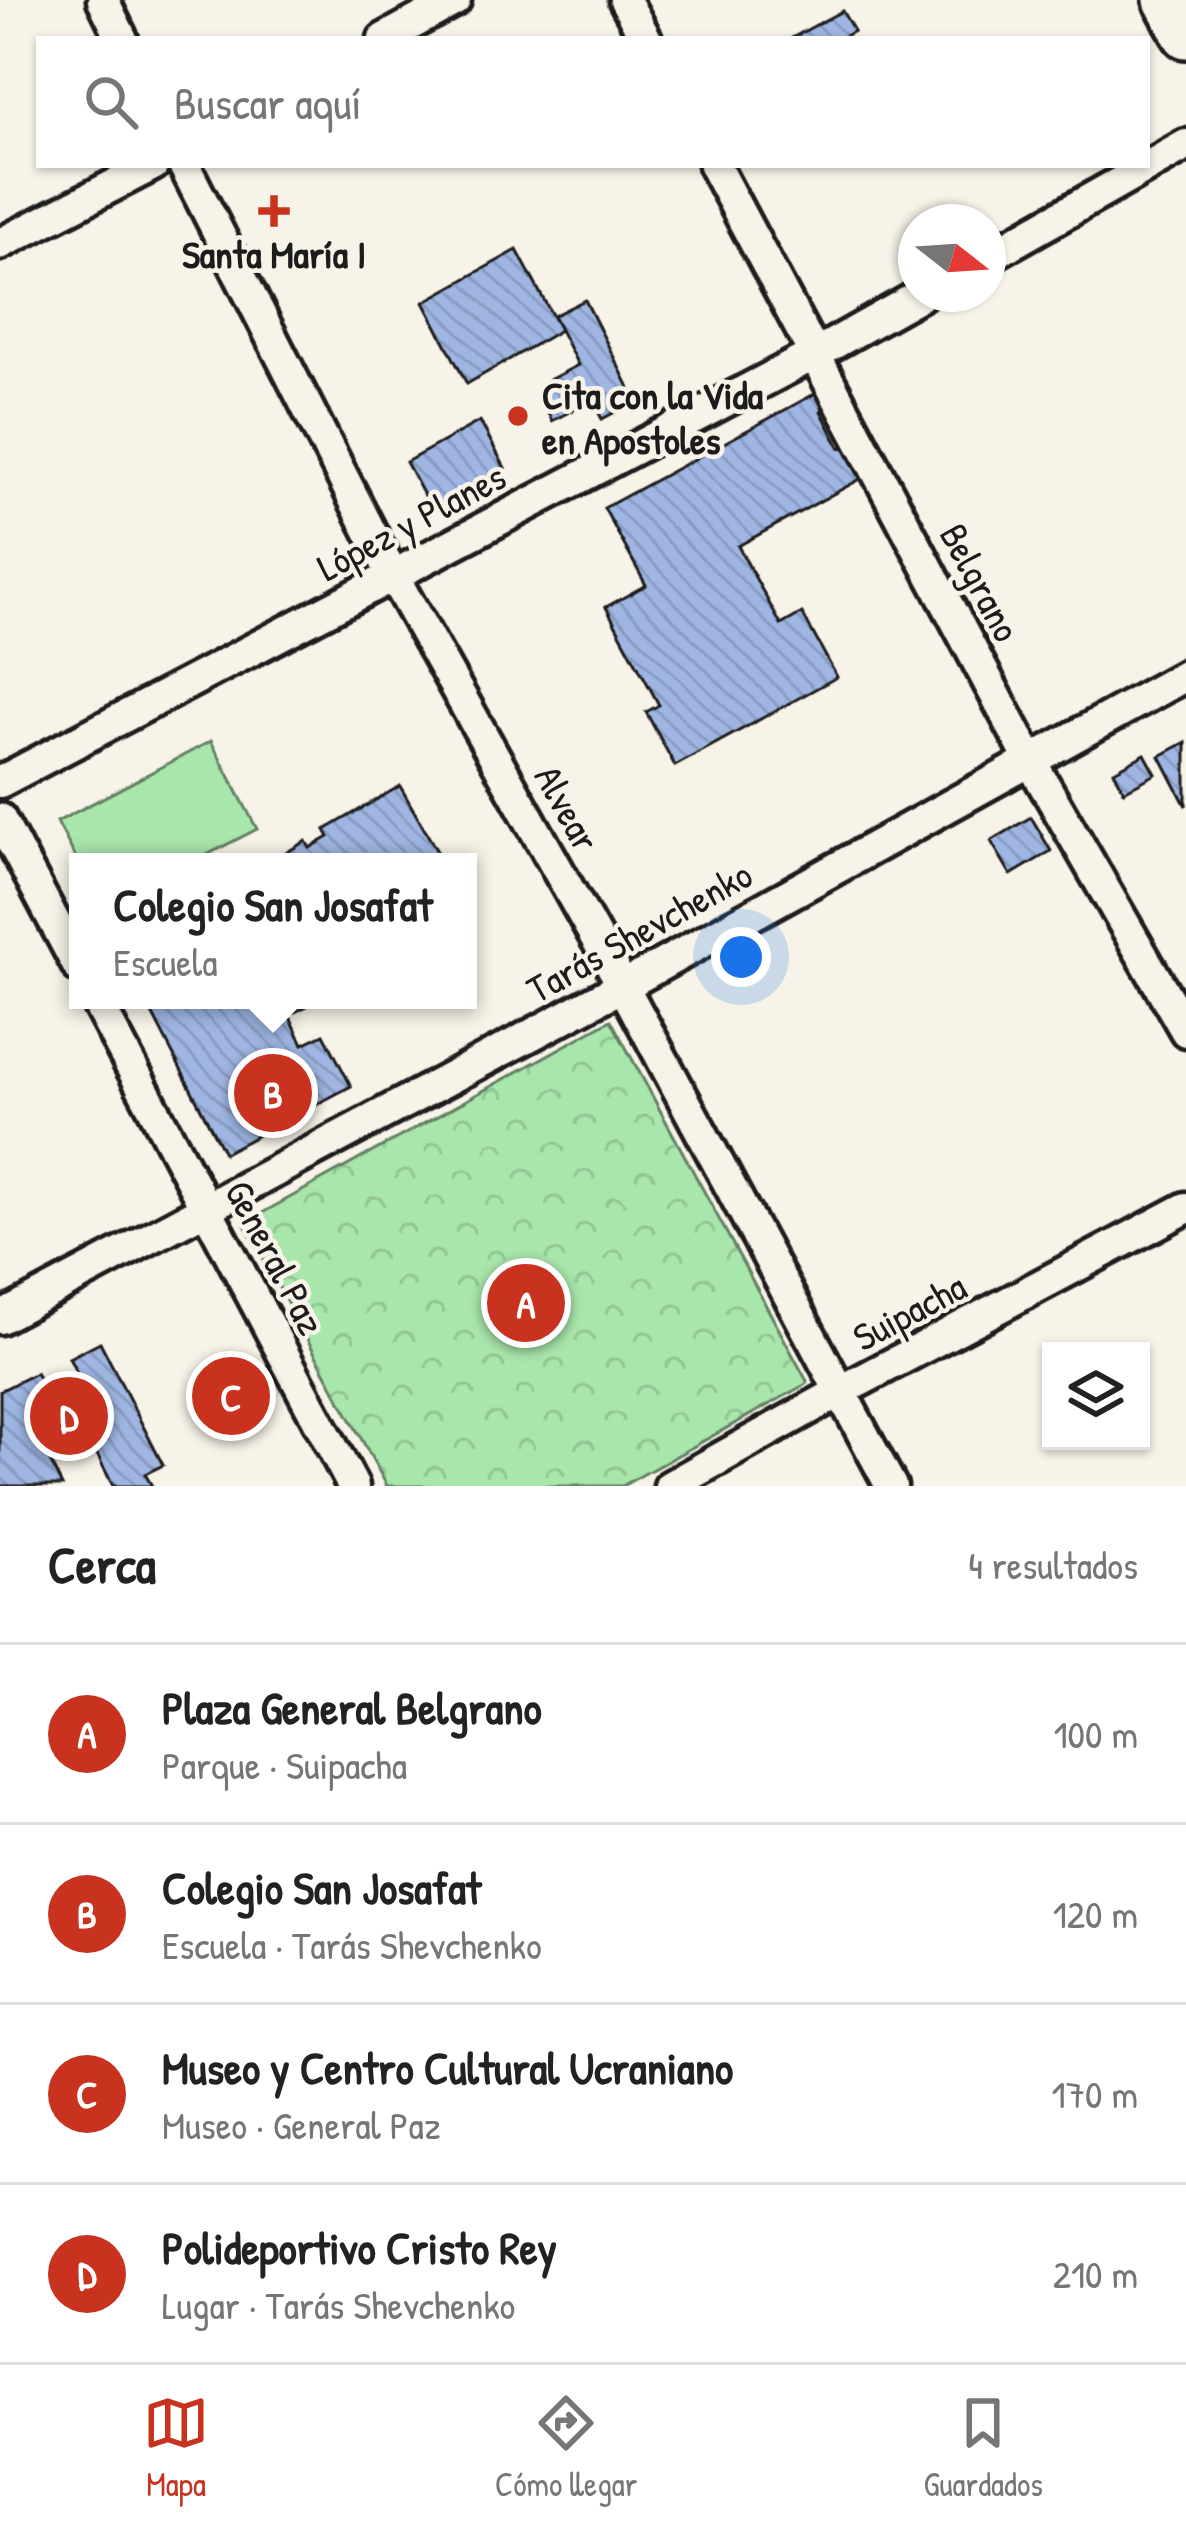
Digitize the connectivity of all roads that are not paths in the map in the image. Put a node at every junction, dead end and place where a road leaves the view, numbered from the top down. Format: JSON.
{"nodes":[{"id":1,"x":103,"y":0,"type":"edge"},
{"id":2,"x":455,"y":0,"type":"edge"},
{"id":3,"x":625,"y":0,"type":"edge"},
{"id":4,"x":1167,"y":0,"type":"edge"},
{"id":5,"x":1186,"y":35,"type":"edge"},
{"id":6,"x":121,"y":36,"type":"edge"},
{"id":7,"x":389,"y":36,"type":"edge"},
{"id":8,"x":644,"y":36,"type":"edge"},
{"id":9,"x":1186,"y":145,"type":"edge"},
{"id":10,"x":1150,"y":165,"type":"edge"},
{"id":11,"x":147,"y":168,"type":"edge"},
{"id":12,"x":186,"y":168,"type":"edge"},
{"id":13,"x":716,"y":168,"type":"edge"},
{"id":14,"x":1145,"y":168,"type":"edge"},
{"id":15,"x":0,"y":244,"type":"edge"},
{"id":16,"x":1006,"y":246,"type":"edge"},
{"id":17,"x":898,"y":307,"type":"edge"},
{"id":18,"x":817,"y":353,"type":"junction"},
{"id":19,"x":392,"y":574,"type":"junction"},
{"id":20,"x":1186,"y":675,"type":"edge"},
{"id":21,"x":1030,"y":760,"type":"junction"},
{"id":22,"x":0,"y":782,"type":"edge"},
{"id":23,"x":0,"y":819,"type":"edge"},
{"id":24,"x":69,"y":949,"type":"edge"},
{"id":25,"x":623,"y":986,"type":"junction"},
{"id":26,"x":101,"y":1009,"type":"edge"},
{"id":27,"x":1186,"y":1031,"type":"edge"},
{"id":28,"x":206,"y":1207,"type":"junction"},
{"id":29,"x":1186,"y":1208,"type":"edge"},
{"id":30,"x":0,"y":1318,"type":"edge"},
{"id":31,"x":842,"y":1391,"type":"junction"},
{"id":32,"x":353,"y":1486,"type":"edge"},
{"id":33,"x":670,"y":1486,"type":"edge"},
{"id":34,"x":891,"y":1486,"type":"edge"}],
"edges":[{"from":1,"to":6,"type":"street"},
{"from":2,"to":7,"type":"street"},
{"from":3,"to":8,"type":"street"},
{"from":4,"to":5,"type":"main road"},
{"from":9,"to":10,"type":"street"},
{"from":11,"to":15,"type":"street"},
{"from":12,"to":19,"type":"street","name":"Alvear"},
{"from":13,"to":18,"type":"street","name":"Belgrano"},
{"from":14,"to":16,"type":"street"},
{"from":17,"to":18,"type":"street","name":"López y Planes"},
{"from":18,"to":19,"type":"street","name":"López y Planes"},
{"from":18,"to":21,"type":"street","name":"Belgrano"},
{"from":19,"to":22,"type":"street","name":"López y Planes"},
{"from":19,"to":25,"type":"street","name":"Alvear"},
{"from":20,"to":21,"type":"street","name":"Tarás Shevchenko"},
{"from":21,"to":25,"type":"street","name":"Tarás Shevchenko"},
{"from":21,"to":27,"type":"street","name":"Belgrano"},
{"from":23,"to":24,"type":"street"},
{"from":25,"to":28,"type":"street","name":"Tarás Shevchenko"},
{"from":25,"to":31,"type":"street","name":"Alvear"},
{"from":26,"to":28,"type":"street","name":"General Paz"},
{"from":28,"to":30,"type":"street","name":"Tarás Shevchenko"},
{"from":28,"to":32,"type":"street","name":"General Paz"},
{"from":29,"to":31,"type":"street","name":"Suipacha"},
{"from":31,"to":33,"type":"street","name":"Suipacha"},
{"from":31,"to":34,"type":"street","name":"Alvear"}]}
